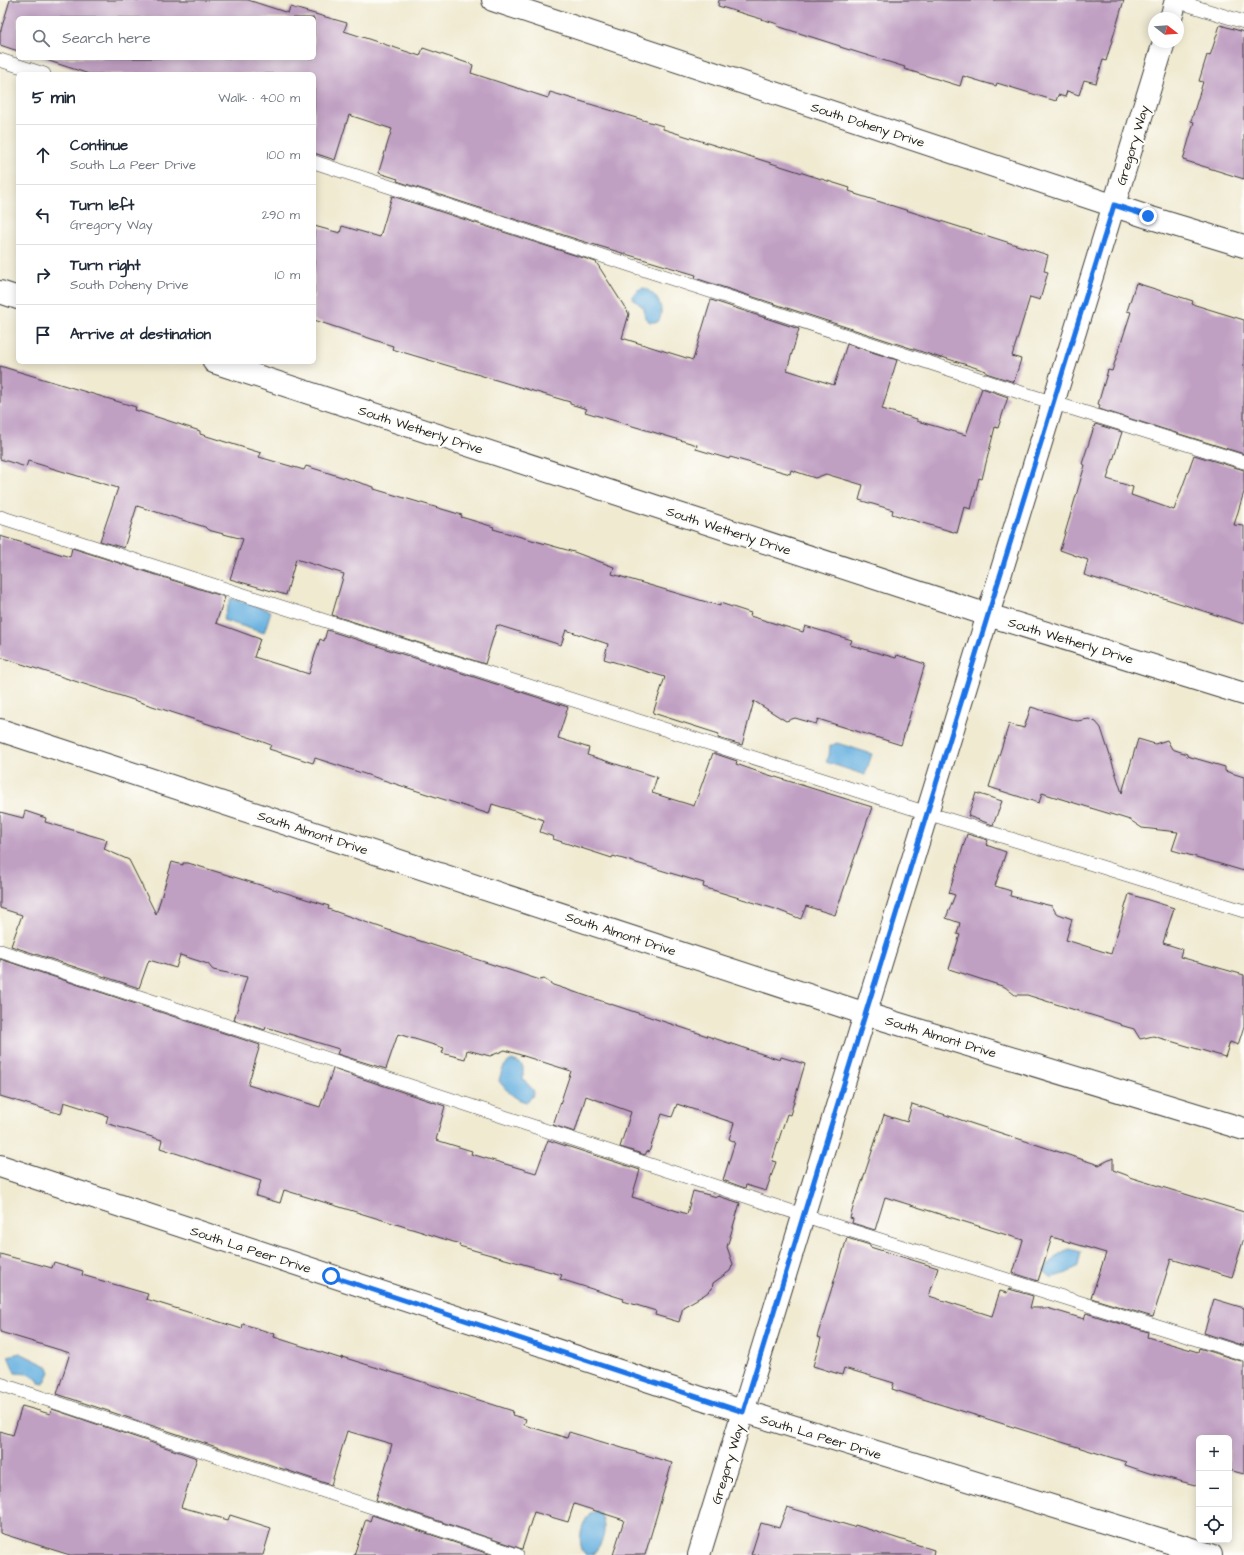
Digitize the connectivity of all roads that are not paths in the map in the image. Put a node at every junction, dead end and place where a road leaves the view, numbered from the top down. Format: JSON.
{"nodes":[{"id":1,"x":493,"y":0,"type":"edge"},
{"id":2,"x":1174,"y":5,"type":"edge"},
{"id":3,"x":1244,"y":22,"type":"edge"},
{"id":4,"x":1162,"y":48,"type":"edge"},
{"id":5,"x":0,"y":60,"type":"edge"},
{"id":6,"x":38,"y":72,"type":"edge"},
{"id":7,"x":316,"y":163,"type":"edge"},
{"id":8,"x":1114,"y":205,"type":"junction"},
{"id":9,"x":1244,"y":246,"type":"edge"},
{"id":10,"x":0,"y":292,"type":"edge"},
{"id":11,"x":16,"y":297,"type":"edge"},
{"id":12,"x":220,"y":364,"type":"edge"},
{"id":13,"x":1053,"y":403,"type":"junction"},
{"id":14,"x":1244,"y":462,"type":"edge"},
{"id":15,"x":0,"y":517,"type":"edge"},
{"id":16,"x":988,"y":615,"type":"junction"},
{"id":17,"x":1244,"y":694,"type":"edge"},
{"id":18,"x":0,"y":730,"type":"edge"},
{"id":19,"x":927,"y":813,"type":"junction"},
{"id":20,"x":1244,"y":911,"type":"edge"},
{"id":21,"x":0,"y":951,"type":"edge"},
{"id":22,"x":866,"y":1014,"type":"junction"},
{"id":23,"x":1244,"y":1129,"type":"edge"},
{"id":24,"x":0,"y":1166,"type":"edge"},
{"id":25,"x":804,"y":1215,"type":"junction"},
{"id":26,"x":1244,"y":1354,"type":"edge"},
{"id":27,"x":0,"y":1384,"type":"edge"},
{"id":28,"x":743,"y":1412,"type":"junction"},
{"id":29,"x":517,"y":1555,"type":"edge"},
{"id":30,"x":699,"y":1555,"type":"edge"},
{"id":31,"x":1211,"y":1555,"type":"edge"}],
"edges":[{"from":1,"to":8,"type":"street","name":"South Doheny Drive"},
{"from":2,"to":3,"type":"lane"},
{"from":4,"to":8,"type":"street","name":"Gregory Way"},
{"from":5,"to":6,"type":"lane"},
{"from":7,"to":13,"type":"lane"},
{"from":8,"to":9,"type":"street","name":"South Doheny Drive"},
{"from":8,"to":13,"type":"street","name":"Gregory Way"},
{"from":10,"to":11,"type":"street"},
{"from":12,"to":16,"type":"street","name":"South Wetherly Drive"},
{"from":13,"to":14,"type":"lane"},
{"from":13,"to":16,"type":"street","name":"Gregory Way"},
{"from":15,"to":19,"type":"lane"},
{"from":16,"to":17,"type":"street","name":"South Wetherly Drive"},
{"from":16,"to":19,"type":"street","name":"Gregory Way"},
{"from":18,"to":22,"type":"street","name":"South Almont Drive"},
{"from":19,"to":20,"type":"lane"},
{"from":19,"to":22,"type":"street","name":"Gregory Way"},
{"from":21,"to":25,"type":"lane"},
{"from":22,"to":23,"type":"street","name":"South Almont Drive"},
{"from":22,"to":25,"type":"street","name":"Gregory Way"},
{"from":24,"to":28,"type":"street","name":"South La Peer Drive"},
{"from":25,"to":26,"type":"lane"},
{"from":25,"to":28,"type":"street","name":"Gregory Way"},
{"from":27,"to":29,"type":"lane"},
{"from":28,"to":30,"type":"street","name":"Gregory Way"},
{"from":28,"to":31,"type":"street","name":"South La Peer Drive"}]}
